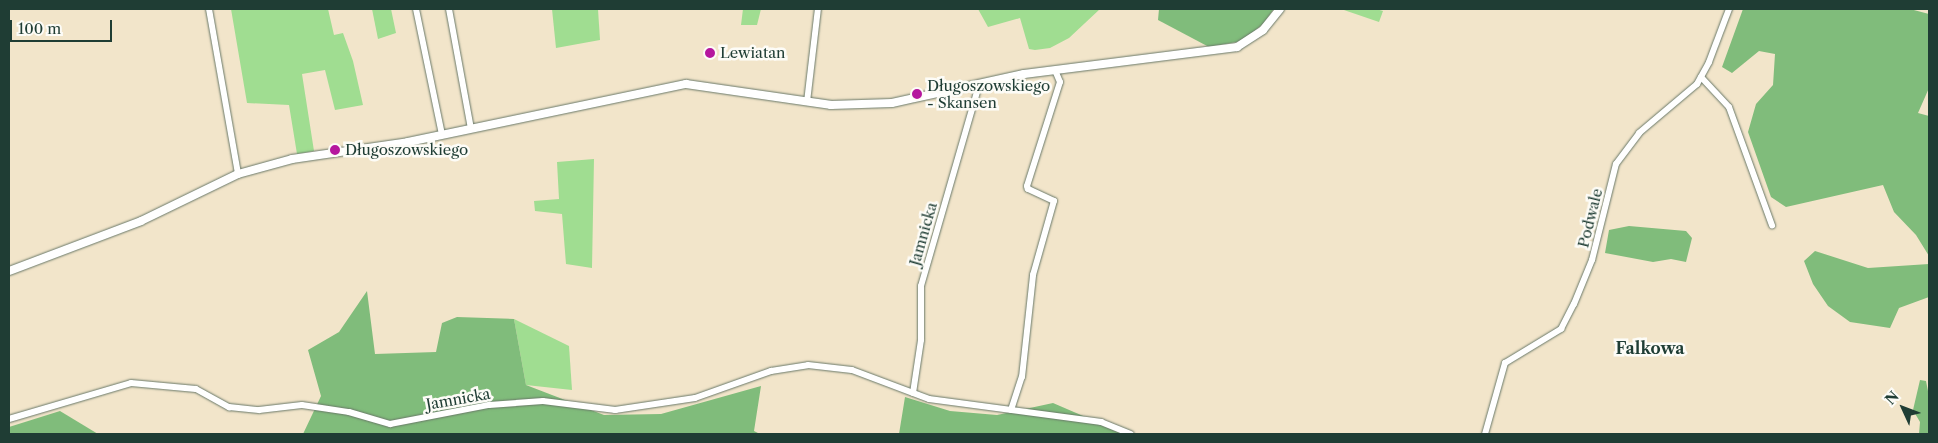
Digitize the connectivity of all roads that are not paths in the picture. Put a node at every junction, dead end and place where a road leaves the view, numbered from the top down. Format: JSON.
{"nodes":[{"id":1,"x":209,"y":9,"type":"edge"},
{"id":2,"x":416,"y":9,"type":"edge"},
{"id":3,"x":449,"y":9,"type":"edge"},
{"id":4,"x":818,"y":9,"type":"edge"},
{"id":5,"x":1280,"y":9,"type":"edge"},
{"id":6,"x":1729,"y":9,"type":"edge"},
{"id":7,"x":1055,"y":70,"type":"junction"},
{"id":8,"x":1701,"y":77,"type":"junction"},
{"id":9,"x":979,"y":85,"type":"junction"},
{"id":10,"x":807,"y":102,"type":"junction"},
{"id":11,"x":471,"y":129,"type":"junction"},
{"id":12,"x":442,"y":135,"type":"junction"},
{"id":13,"x":238,"y":174,"type":"junction"},
{"id":14,"x":1772,"y":225,"type":"dead end"},
{"id":15,"x":9,"y":271,"type":"edge"},
{"id":16,"x":914,"y":393,"type":"junction"},
{"id":17,"x":1011,"y":410,"type":"junction"},
{"id":18,"x":9,"y":419,"type":"edge"},
{"id":19,"x":1132,"y":434,"type":"edge"},
{"id":20,"x":1485,"y":434,"type":"edge"}],
"edges":[{"from":1,"to":13,"type":"street"},
{"from":2,"to":12,"type":"street"},
{"from":3,"to":11,"type":"street"},
{"from":4,"to":10,"type":"street"},
{"from":5,"to":7,"type":"street"},
{"from":6,"to":8,"type":"street","name":"Podwale"},
{"from":7,"to":9,"type":"street"},
{"from":7,"to":17,"type":"street"},
{"from":8,"to":14,"type":"street"},
{"from":8,"to":20,"type":"street","name":"Podwale"},
{"from":9,"to":10,"type":"street"},
{"from":9,"to":16,"type":"street","name":"Jamnicka"},
{"from":10,"to":11,"type":"street"},
{"from":11,"to":12,"type":"street"},
{"from":12,"to":13,"type":"street"},
{"from":13,"to":15,"type":"street"},
{"from":16,"to":17,"type":"street","name":"Jamnicka"},
{"from":16,"to":18,"type":"street","name":"Jamnicka"},
{"from":17,"to":19,"type":"street","name":"Jamnicka"}]}
